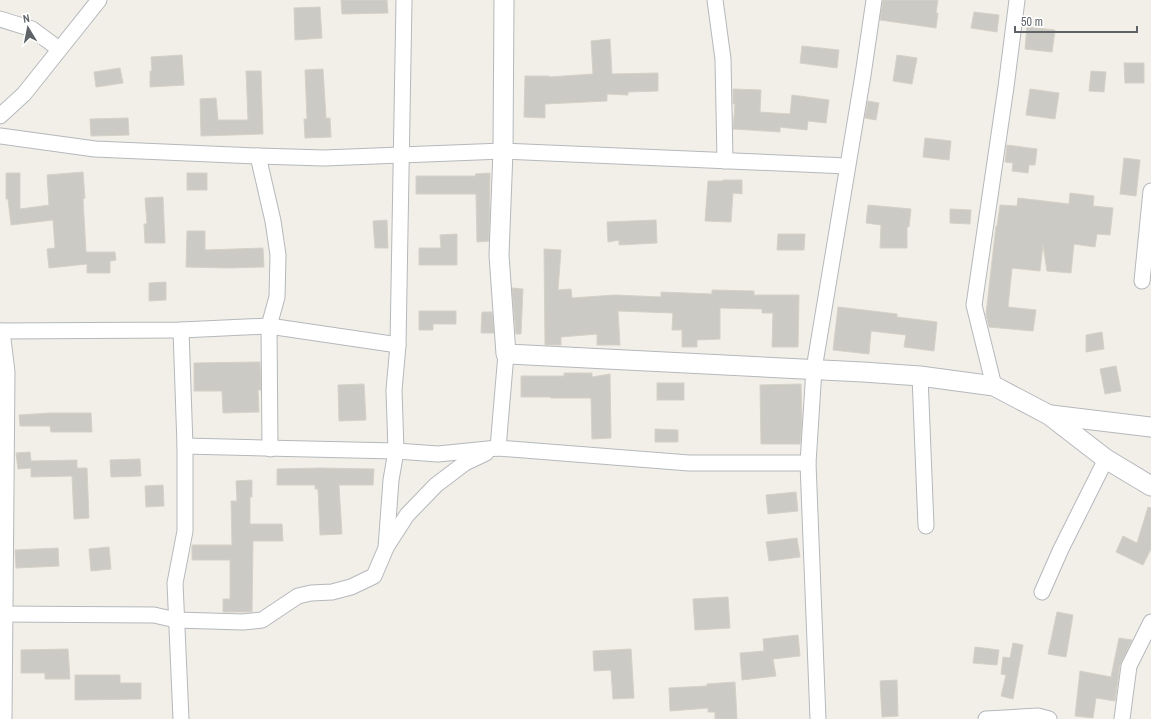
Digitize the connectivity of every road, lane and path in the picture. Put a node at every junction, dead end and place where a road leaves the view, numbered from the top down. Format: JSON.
{"nodes":[{"id":1,"x":99,"y":0,"type":"edge"},
{"id":2,"x":404,"y":0,"type":"edge"},
{"id":3,"x":504,"y":0,"type":"edge"},
{"id":4,"x":715,"y":0,"type":"edge"},
{"id":5,"x":874,"y":0,"type":"edge"},
{"id":6,"x":1017,"y":0,"type":"edge"},
{"id":7,"x":0,"y":19,"type":"edge"},
{"id":8,"x":59,"y":48,"type":"junction"},
{"id":9,"x":0,"y":116,"type":"edge"},
{"id":10,"x":0,"y":136,"type":"edge"},
{"id":11,"x":503,"y":151,"type":"junction"},
{"id":12,"x":400,"y":154,"type":"junction"},
{"id":13,"x":258,"y":156,"type":"junction"},
{"id":14,"x":725,"y":161,"type":"junction"},
{"id":15,"x":847,"y":166,"type":"junction"},
{"id":16,"x":1151,"y":192,"type":"edge"},
{"id":17,"x":1142,"y":281,"type":"dead end"},
{"id":18,"x":269,"y":326,"type":"junction"},
{"id":19,"x":181,"y":330,"type":"junction"},
{"id":20,"x":1,"y":331,"type":"edge"},
{"id":21,"x":398,"y":345,"type":"junction"},
{"id":22,"x":506,"y":354,"type":"junction"},
{"id":23,"x":814,"y":369,"type":"junction"},
{"id":24,"x":920,"y":376,"type":"junction"},
{"id":25,"x":994,"y":386,"type":"junction"},
{"id":26,"x":1049,"y":415,"type":"junction"},
{"id":27,"x":1151,"y":427,"type":"edge"},
{"id":28,"x":185,"y":446,"type":"junction"},
{"id":29,"x":498,"y":448,"type":"junction"},
{"id":30,"x":270,"y":449,"type":"junction"},
{"id":31,"x":396,"y":451,"type":"junction"},
{"id":32,"x":1106,"y":459,"type":"junction"},
{"id":33,"x":808,"y":463,"type":"junction"},
{"id":34,"x":1151,"y":486,"type":"edge"},
{"id":35,"x":926,"y":526,"type":"dead end"},
{"id":36,"x":386,"y":548,"type":"junction"},
{"id":37,"x":1042,"y":592,"type":"dead end"},
{"id":38,"x":3,"y":614,"type":"edge"},
{"id":39,"x":176,"y":620,"type":"junction"},
{"id":40,"x":1151,"y":622,"type":"edge"},
{"id":41,"x":4,"y":719,"type":"edge"},
{"id":42,"x":181,"y":719,"type":"edge"},
{"id":43,"x":818,"y":719,"type":"edge"},
{"id":44,"x":986,"y":719,"type":"edge"},
{"id":45,"x":1049,"y":719,"type":"edge"},
{"id":46,"x":1122,"y":719,"type":"edge"}],
"edges":[{"from":1,"to":8,"type":"street"},
{"from":2,"to":12,"type":"street"},
{"from":3,"to":11,"type":"street"},
{"from":4,"to":14,"type":"street"},
{"from":5,"to":15,"type":"street"},
{"from":6,"to":25,"type":"street"},
{"from":7,"to":8,"type":"street"},
{"from":8,"to":9,"type":"street"},
{"from":10,"to":13,"type":"street"},
{"from":11,"to":12,"type":"street"},
{"from":11,"to":14,"type":"street"},
{"from":11,"to":22,"type":"street"},
{"from":12,"to":13,"type":"street"},
{"from":12,"to":21,"type":"street"},
{"from":13,"to":18,"type":"street"},
{"from":14,"to":15,"type":"street"},
{"from":15,"to":23,"type":"street"},
{"from":16,"to":17,"type":"street"},
{"from":18,"to":19,"type":"street"},
{"from":18,"to":21,"type":"street"},
{"from":18,"to":30,"type":"street"},
{"from":19,"to":20,"type":"street"},
{"from":19,"to":28,"type":"street"},
{"from":20,"to":38,"type":"street"},
{"from":21,"to":31,"type":"street"},
{"from":22,"to":23,"type":"street"},
{"from":22,"to":29,"type":"street"},
{"from":23,"to":24,"type":"street"},
{"from":23,"to":33,"type":"street"},
{"from":24,"to":25,"type":"street"},
{"from":24,"to":35,"type":"street"},
{"from":25,"to":26,"type":"street"},
{"from":26,"to":27,"type":"street"},
{"from":26,"to":32,"type":"street"},
{"from":28,"to":30,"type":"street"},
{"from":28,"to":39,"type":"street"},
{"from":29,"to":31,"type":"street"},
{"from":29,"to":33,"type":"street"},
{"from":29,"to":36,"type":"street"},
{"from":30,"to":31,"type":"street"},
{"from":31,"to":36,"type":"street"},
{"from":32,"to":34,"type":"street"},
{"from":32,"to":37,"type":"street"},
{"from":33,"to":43,"type":"street"},
{"from":36,"to":39,"type":"street"},
{"from":38,"to":39,"type":"street"},
{"from":38,"to":41,"type":"street"},
{"from":39,"to":42,"type":"street"},
{"from":40,"to":46,"type":"street"},
{"from":44,"to":45,"type":"street"}]}
